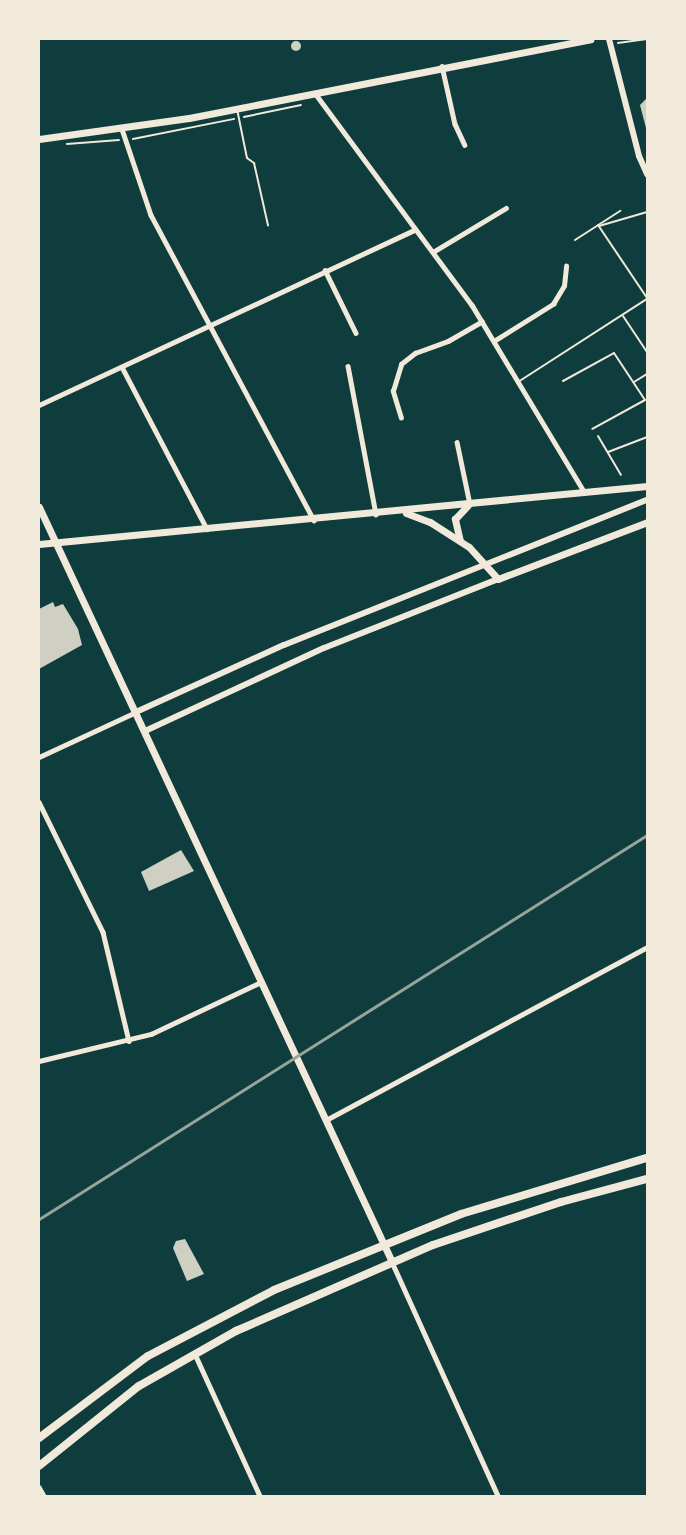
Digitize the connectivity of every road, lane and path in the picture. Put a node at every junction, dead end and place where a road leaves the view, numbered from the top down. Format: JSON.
{"nodes":[{"id":1,"x":590,"y":39,"type":"edge"},
{"id":2,"x":609,"y":39,"type":"edge"},
{"id":3,"x":442,"y":66,"type":"junction"},
{"id":4,"x":315,"y":92,"type":"junction"},
{"id":5,"x":237,"y":109,"type":"junction"},
{"id":6,"x":122,"y":129,"type":"junction"},
{"id":7,"x":39,"y":138,"type":"edge"},
{"id":8,"x":465,"y":145,"type":"dead end"},
{"id":9,"x":647,"y":174,"type":"edge"},
{"id":10,"x":506,"y":208,"type":"dead end"},
{"id":11,"x":620,"y":211,"type":"dead end"},
{"id":12,"x":647,"y":212,"type":"edge"},
{"id":13,"x":268,"y":225,"type":"dead end"},
{"id":14,"x":598,"y":226,"type":"junction"},
{"id":15,"x":415,"y":230,"type":"junction"},
{"id":16,"x":575,"y":240,"type":"dead end"},
{"id":17,"x":433,"y":252,"type":"junction"},
{"id":18,"x":566,"y":266,"type":"dead end"},
{"id":19,"x":325,"y":270,"type":"junction"},
{"id":20,"x":647,"y":298,"type":"edge"},
{"id":21,"x":623,"y":316,"type":"junction"},
{"id":22,"x":482,"y":321,"type":"junction"},
{"id":23,"x":209,"y":324,"type":"junction"},
{"id":24,"x":356,"y":333,"type":"dead end"},
{"id":25,"x":494,"y":341,"type":"junction"},
{"id":26,"x":647,"y":352,"type":"edge"},
{"id":27,"x":348,"y":366,"type":"dead end"},
{"id":28,"x":122,"y":367,"type":"junction"},
{"id":29,"x":647,"y":375,"type":"edge"},
{"id":30,"x":563,"y":381,"type":"dead end"},
{"id":31,"x":518,"y":382,"type":"junction"},
{"id":32,"x":633,"y":382,"type":"junction"},
{"id":33,"x":39,"y":405,"type":"edge"},
{"id":34,"x":401,"y":418,"type":"dead end"},
{"id":35,"x":592,"y":429,"type":"dead end"},
{"id":36,"x":598,"y":436,"type":"dead end"},
{"id":37,"x":647,"y":437,"type":"edge"},
{"id":38,"x":457,"y":442,"type":"dead end"},
{"id":39,"x":607,"y":452,"type":"junction"},
{"id":40,"x":621,"y":475,"type":"dead end"},
{"id":41,"x":647,"y":486,"type":"edge"},
{"id":42,"x":585,"y":493,"type":"junction"},
{"id":43,"x":647,"y":500,"type":"edge"},
{"id":44,"x":470,"y":504,"type":"junction"},
{"id":45,"x":39,"y":507,"type":"edge"},
{"id":46,"x":398,"y":512,"type":"junction"},
{"id":47,"x":376,"y":514,"type":"junction"},
{"id":48,"x":314,"y":520,"type":"junction"},
{"id":49,"x":647,"y":522,"type":"edge"},
{"id":50,"x":207,"y":530,"type":"junction"},
{"id":51,"x":460,"y":541,"type":"junction"},
{"id":52,"x":56,"y":542,"type":"junction"},
{"id":53,"x":39,"y":544,"type":"edge"},
{"id":54,"x":487,"y":562,"type":"junction"},
{"id":55,"x":498,"y":579,"type":"junction"},
{"id":56,"x":136,"y":712,"type":"junction"},
{"id":57,"x":145,"y":730,"type":"junction"},
{"id":58,"x":39,"y":758,"type":"edge"},
{"id":59,"x":39,"y":802,"type":"edge"},
{"id":60,"x":647,"y":947,"type":"edge"},
{"id":61,"x":262,"y":982,"type":"junction"},
{"id":62,"x":129,"y":1041,"type":"junction"},
{"id":63,"x":39,"y":1061,"type":"edge"},
{"id":64,"x":326,"y":1120,"type":"junction"},
{"id":65,"x":647,"y":1158,"type":"edge"},
{"id":66,"x":647,"y":1179,"type":"edge"},
{"id":67,"x":383,"y":1243,"type":"junction"},
{"id":68,"x":392,"y":1262,"type":"junction"},
{"id":69,"x":195,"y":1352,"type":"junction"},
{"id":70,"x":39,"y":1438,"type":"edge"},
{"id":71,"x":39,"y":1466,"type":"edge"},
{"id":72,"x":39,"y":1487,"type":"edge"},
{"id":73,"x":44,"y":1496,"type":"edge"},
{"id":74,"x":260,"y":1496,"type":"edge"},
{"id":75,"x":498,"y":1496,"type":"edge"}],
"edges":[{"from":1,"to":3,"type":"main road"},
{"from":2,"to":9,"type":"street"},
{"from":3,"to":4,"type":"main road"},
{"from":3,"to":8,"type":"street"},
{"from":4,"to":5,"type":"main road"},
{"from":4,"to":15,"type":"street"},
{"from":5,"to":6,"type":"main road"},
{"from":5,"to":13,"type":"lane"},
{"from":6,"to":7,"type":"main road"},
{"from":6,"to":23,"type":"street"},
{"from":10,"to":17,"type":"street"},
{"from":11,"to":14,"type":"lane"},
{"from":12,"to":14,"type":"lane"},
{"from":14,"to":16,"type":"lane"},
{"from":14,"to":20,"type":"lane"},
{"from":15,"to":17,"type":"street"},
{"from":15,"to":19,"type":"street"},
{"from":17,"to":22,"type":"street"},
{"from":18,"to":25,"type":"street"},
{"from":19,"to":23,"type":"street"},
{"from":19,"to":24,"type":"street"},
{"from":20,"to":21,"type":"lane"},
{"from":21,"to":26,"type":"lane"},
{"from":21,"to":31,"type":"lane"},
{"from":22,"to":25,"type":"street"},
{"from":22,"to":34,"type":"street"},
{"from":23,"to":28,"type":"street"},
{"from":23,"to":48,"type":"street"},
{"from":25,"to":31,"type":"street"},
{"from":27,"to":47,"type":"street"},
{"from":28,"to":33,"type":"street"},
{"from":28,"to":50,"type":"street"},
{"from":29,"to":32,"type":"lane"},
{"from":30,"to":32,"type":"lane"},
{"from":31,"to":42,"type":"street"},
{"from":32,"to":35,"type":"lane"},
{"from":36,"to":39,"type":"lane"},
{"from":37,"to":39,"type":"lane"},
{"from":38,"to":44,"type":"street"},
{"from":39,"to":40,"type":"lane"},
{"from":41,"to":42,"type":"main road"},
{"from":42,"to":44,"type":"main road"},
{"from":43,"to":54,"type":"street"},
{"from":44,"to":46,"type":"main road"},
{"from":44,"to":51,"type":"main road"},
{"from":45,"to":52,"type":"main road"},
{"from":46,"to":47,"type":"main road"},
{"from":46,"to":51,"type":"main road"},
{"from":47,"to":48,"type":"main road"},
{"from":48,"to":50,"type":"main road"},
{"from":49,"to":55,"type":"main road"},
{"from":50,"to":52,"type":"main road"},
{"from":51,"to":54,"type":"main road"},
{"from":52,"to":53,"type":"main road"},
{"from":52,"to":56,"type":"main road"},
{"from":54,"to":55,"type":"main road"},
{"from":54,"to":56,"type":"street"},
{"from":55,"to":57,"type":"street"},
{"from":56,"to":57,"type":"main road"},
{"from":56,"to":58,"type":"street"},
{"from":57,"to":61,"type":"main road"},
{"from":59,"to":62,"type":"street"},
{"from":60,"to":64,"type":"street"},
{"from":61,"to":62,"type":"street"},
{"from":61,"to":64,"type":"main road"},
{"from":62,"to":63,"type":"street"},
{"from":64,"to":67,"type":"main road"},
{"from":65,"to":67,"type":"highway"},
{"from":66,"to":68,"type":"highway"},
{"from":67,"to":68,"type":"main road"},
{"from":67,"to":70,"type":"highway"},
{"from":68,"to":69,"type":"highway"},
{"from":68,"to":75,"type":"street"},
{"from":69,"to":71,"type":"highway"},
{"from":69,"to":74,"type":"street"},
{"from":72,"to":73,"type":"street"}]}
